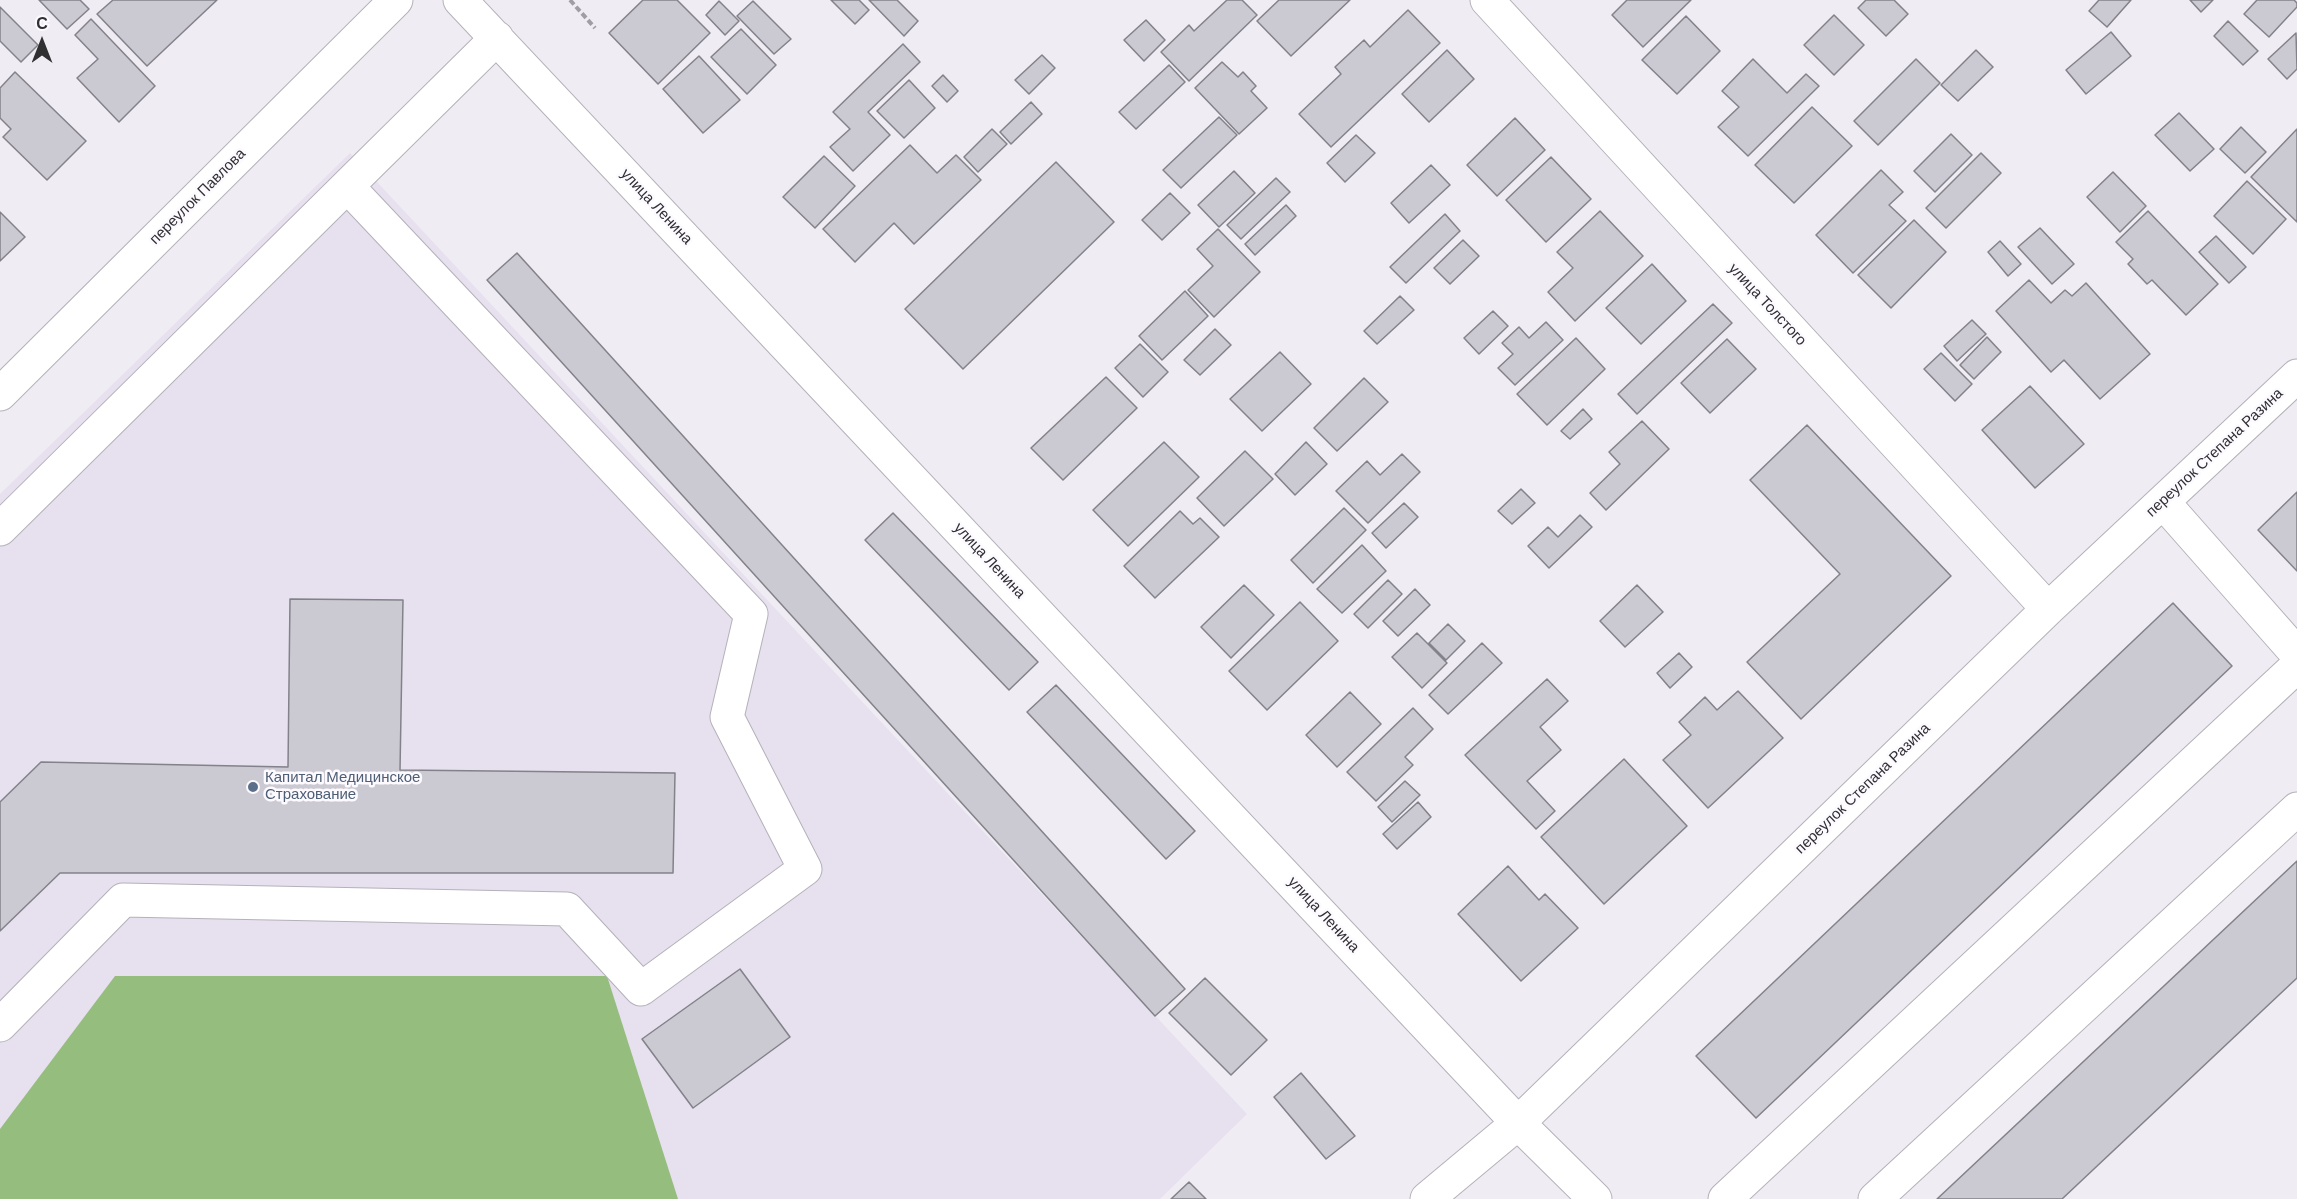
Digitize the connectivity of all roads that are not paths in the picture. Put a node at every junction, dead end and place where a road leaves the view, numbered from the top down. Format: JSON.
{"nodes":[{"id":1,"x":396,"y":0,"type":"edge"},
{"id":2,"x":460,"y":0,"type":"edge"},
{"id":3,"x":1487,"y":0,"type":"edge"},
{"id":4,"x":497,"y":38,"type":"junction"},
{"id":5,"x":348,"y":187,"type":"junction"},
{"id":6,"x":2297,"y":376,"type":"edge"},
{"id":7,"x":0,"y":394,"type":"edge"},
{"id":8,"x":2163,"y":502,"type":"junction"},
{"id":9,"x":0,"y":529,"type":"edge"},
{"id":10,"x":2048,"y":609,"type":"junction"},
{"id":11,"x":2297,"y":654,"type":"edge"},
{"id":12,"x":2297,"y":666,"type":"edge"},
{"id":13,"x":2297,"y":809,"type":"edge"},
{"id":14,"x":0,"y":1025,"type":"edge"},
{"id":15,"x":1518,"y":1123,"type":"junction"},
{"id":16,"x":1427,"y":1199,"type":"edge"},
{"id":17,"x":1595,"y":1199,"type":"edge"},
{"id":18,"x":1725,"y":1199,"type":"edge"},
{"id":19,"x":1875,"y":1199,"type":"edge"}],
"edges":[{"from":1,"to":7,"type":"street","name":"переулок Павлова"},
{"from":2,"to":4,"type":"street","name":"улица Ленина"},
{"from":3,"to":10,"type":"street","name":"улица Толстого"},
{"from":4,"to":5,"type":"street"},
{"from":4,"to":15,"type":"street","name":"улица Ленина"},
{"from":5,"to":9,"type":"street"},
{"from":5,"to":14,"type":"street"},
{"from":6,"to":8,"type":"street","name":"переулок Степана Разина"},
{"from":8,"to":10,"type":"street","name":"переулок Степана Разина"},
{"from":8,"to":11,"type":"street"},
{"from":10,"to":15,"type":"street","name":"переулок Степана Разина"},
{"from":12,"to":18,"type":"street"},
{"from":13,"to":19,"type":"street"},
{"from":15,"to":16,"type":"street","name":"переулок Степана Разина"},
{"from":15,"to":17,"type":"street","name":"улица Ленина"}]}
